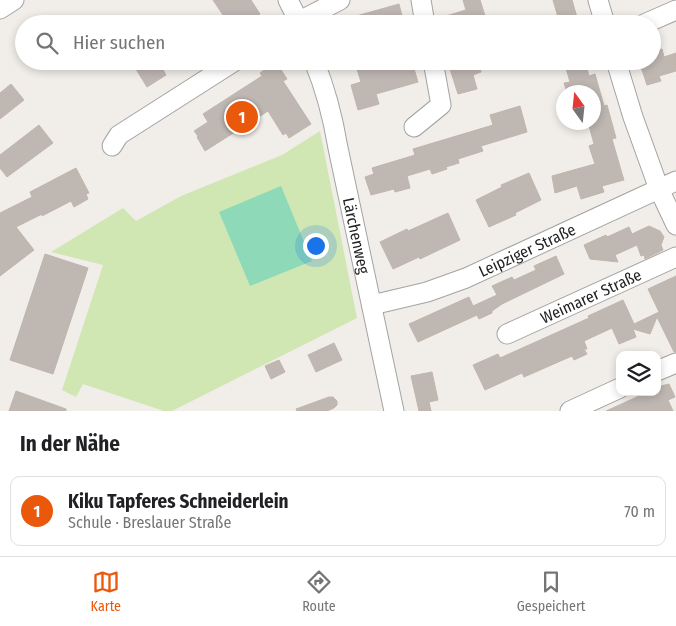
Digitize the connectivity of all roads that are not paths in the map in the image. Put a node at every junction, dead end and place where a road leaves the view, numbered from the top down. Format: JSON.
{"nodes":[{"id":1,"x":14,"y":0,"type":"edge"},
{"id":2,"x":288,"y":0,"type":"edge"},
{"id":3,"x":340,"y":0,"type":"edge"},
{"id":4,"x":421,"y":0,"type":"edge"},
{"id":5,"x":598,"y":0,"type":"edge"},
{"id":6,"x":0,"y":9,"type":"edge"},
{"id":7,"x":676,"y":10,"type":"edge"},
{"id":8,"x":295,"y":15,"type":"edge"},
{"id":9,"x":313,"y":15,"type":"edge"},
{"id":10,"x":424,"y":15,"type":"edge"},
{"id":11,"x":602,"y":15,"type":"edge"},
{"id":12,"x":661,"y":17,"type":"edge"},
{"id":13,"x":221,"y":70,"type":"edge"},
{"id":14,"x":318,"y":70,"type":"edge"},
{"id":15,"x":435,"y":70,"type":"edge"},
{"id":16,"x":619,"y":70,"type":"edge"},
{"id":17,"x":414,"y":127,"type":"dead end"},
{"id":18,"x":112,"y":146,"type":"dead end"},
{"id":19,"x":676,"y":181,"type":"edge"},
{"id":20,"x":659,"y":189,"type":"junction"},
{"id":21,"x":676,"y":225,"type":"edge"},
{"id":22,"x":676,"y":256,"type":"edge"},
{"id":23,"x":372,"y":305,"type":"junction"},
{"id":24,"x":507,"y":334,"type":"dead end"},
{"id":25,"x":676,"y":363,"type":"edge"},
{"id":26,"x":661,"y":369,"type":"edge"},
{"id":27,"x":616,"y":390,"type":"edge"},
{"id":28,"x":394,"y":411,"type":"edge"},
{"id":29,"x":570,"y":411,"type":"edge"}],
"edges":[{"from":1,"to":6,"type":"street"},
{"from":2,"to":8,"type":"street"},
{"from":3,"to":9,"type":"street"},
{"from":4,"to":10,"type":"street"},
{"from":5,"to":11,"type":"street"},
{"from":7,"to":12,"type":"street"},
{"from":13,"to":18,"type":"street"},
{"from":14,"to":23,"type":"street","name":"Lärchenweg"},
{"from":15,"to":17,"type":"street"},
{"from":16,"to":20,"type":"street"},
{"from":19,"to":20,"type":"street","name":"Leipziger Straße"},
{"from":20,"to":21,"type":"street"},
{"from":20,"to":23,"type":"street","name":"Leipziger Straße"},
{"from":22,"to":24,"type":"street","name":"Weimarer Straße"},
{"from":23,"to":28,"type":"street","name":"Lärchenweg"},
{"from":25,"to":26,"type":"street"},
{"from":27,"to":29,"type":"street"}]}
